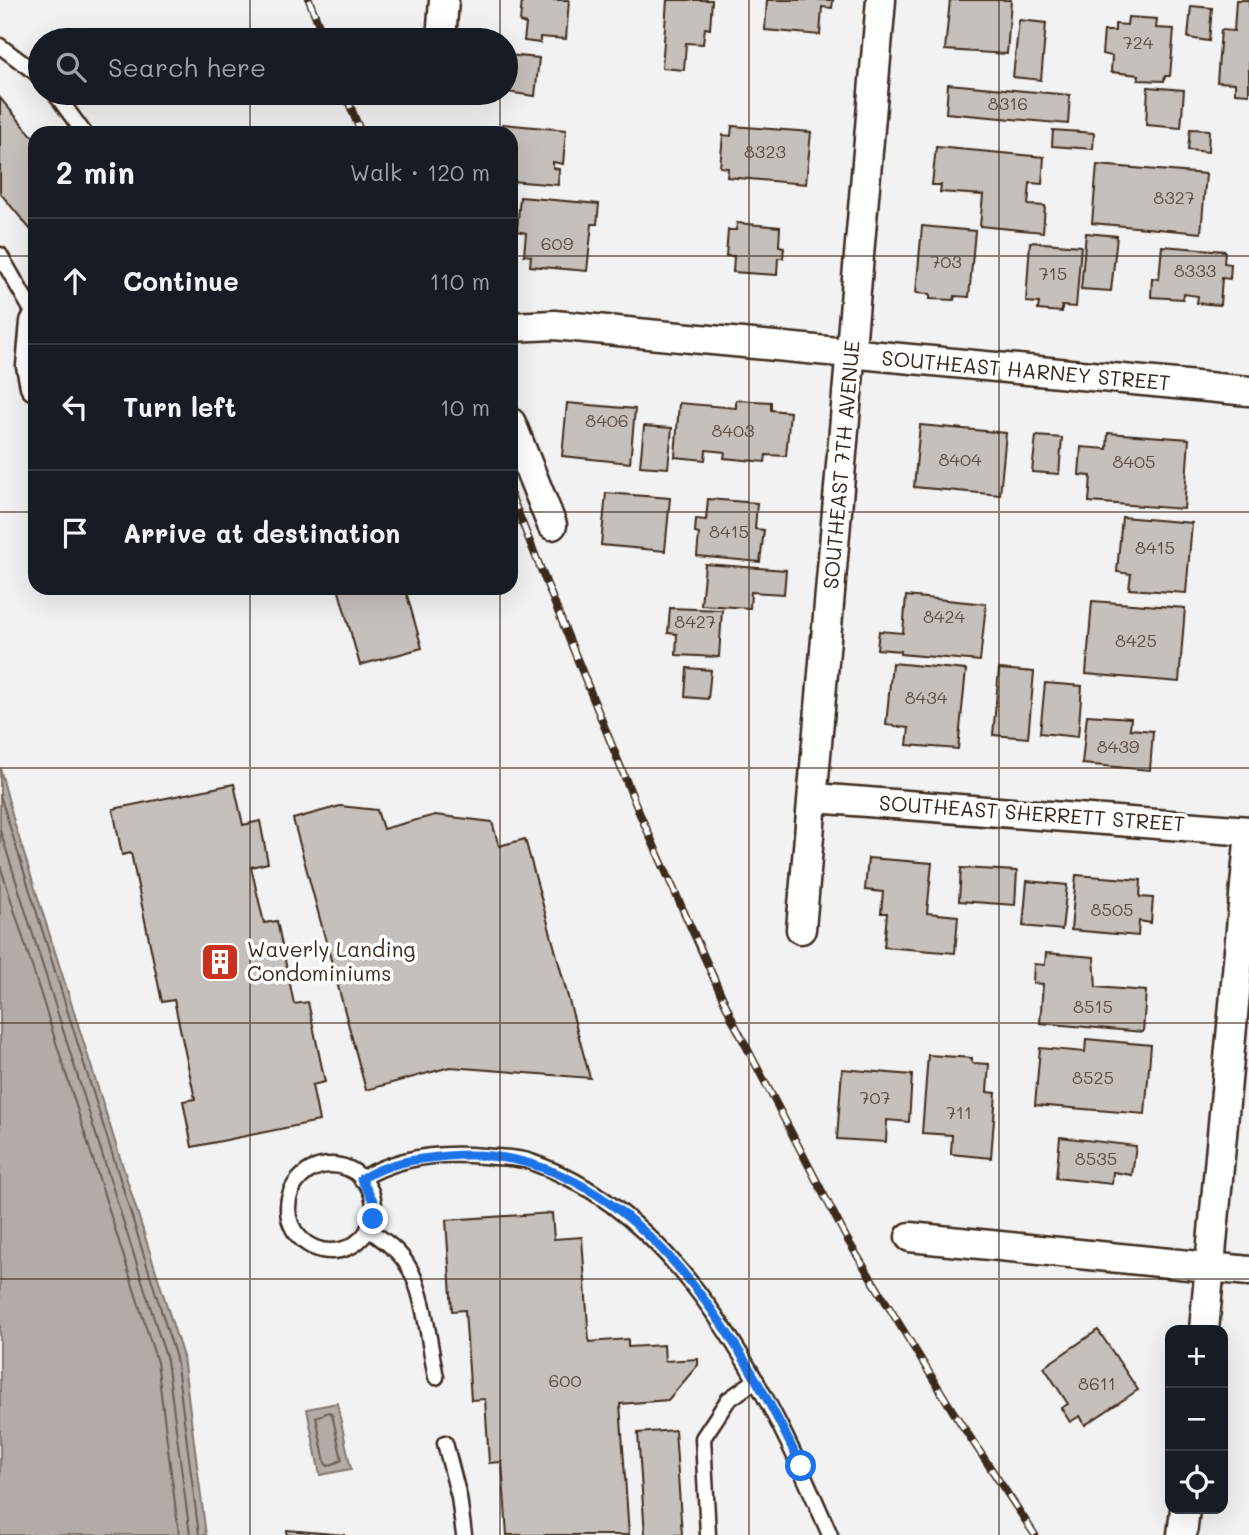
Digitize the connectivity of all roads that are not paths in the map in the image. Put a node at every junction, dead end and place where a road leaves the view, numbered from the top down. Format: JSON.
{"nodes":[{"id":1,"x":444,"y":0,"type":"edge"},
{"id":2,"x":881,"y":0,"type":"edge"},
{"id":3,"x":442,"y":28,"type":"edge"},
{"id":4,"x":0,"y":46,"type":"edge"},
{"id":5,"x":28,"y":67,"type":"edge"},
{"id":6,"x":64,"y":105,"type":"edge"},
{"id":7,"x":80,"y":126,"type":"edge"},
{"id":8,"x":0,"y":255,"type":"edge"},
{"id":9,"x":28,"y":306,"type":"edge"},
{"id":10,"x":518,"y":327,"type":"edge"},
{"id":11,"x":852,"y":355,"type":"junction"},
{"id":12,"x":1249,"y":391,"type":"edge"},
{"id":13,"x":518,"y":441,"type":"edge"},
{"id":14,"x":552,"y":525,"type":"dead end"},
{"id":15,"x":814,"y":798,"type":"junction"},
{"id":16,"x":1249,"y":831,"type":"edge"},
{"id":17,"x":1249,"y":842,"type":"edge"},
{"id":18,"x":801,"y":929,"type":"dead end"},
{"id":19,"x":361,"y":1179,"type":"junction"},
{"id":20,"x":368,"y":1229,"type":"junction"},
{"id":21,"x":910,"y":1237,"type":"dead end"},
{"id":22,"x":1210,"y":1268,"type":"junction"},
{"id":23,"x":1249,"y":1271,"type":"edge"},
{"id":24,"x":1204,"y":1325,"type":"edge"},
{"id":25,"x":436,"y":1377,"type":"dead end"},
{"id":26,"x":756,"y":1380,"type":"junction"},
{"id":27,"x":445,"y":1443,"type":"dead end"},
{"id":28,"x":1184,"y":1514,"type":"edge"},
{"id":29,"x":464,"y":1535,"type":"edge"},
{"id":30,"x":708,"y":1535,"type":"edge"},
{"id":31,"x":830,"y":1535,"type":"edge"},
{"id":32,"x":1182,"y":1535,"type":"edge"}],
"edges":[{"from":1,"to":3,"type":"street"},
{"from":2,"to":11,"type":"street","name":"SOUTHEAST 7TH AVENUE"},
{"from":4,"to":5,"type":"lane"},
{"from":6,"to":7,"type":"lane"},
{"from":8,"to":9,"type":"lane"},
{"from":10,"to":11,"type":"street","name":"SOUTHEAST HARNEY STREET"},
{"from":11,"to":12,"type":"street","name":"SOUTHEAST HARNEY STREET"},
{"from":11,"to":15,"type":"street","name":"SOUTHEAST 7TH AVENUE"},
{"from":13,"to":14,"type":"street"},
{"from":15,"to":16,"type":"street","name":"SOUTHEAST SHERRETT STREET"},
{"from":15,"to":18,"type":"street","name":"SOUTHEAST 7TH AVENUE"},
{"from":17,"to":22,"type":"street"},
{"from":19,"to":20,"type":"lane"},
{"from":19,"to":20,"type":"lane"},
{"from":19,"to":26,"type":"lane"},
{"from":20,"to":25,"type":"lane"},
{"from":21,"to":22,"type":"street"},
{"from":22,"to":23,"type":"street"},
{"from":22,"to":24,"type":"street"},
{"from":26,"to":30,"type":"lane"},
{"from":26,"to":31,"type":"lane"},
{"from":27,"to":29,"type":"lane"},
{"from":28,"to":32,"type":"street"}]}
